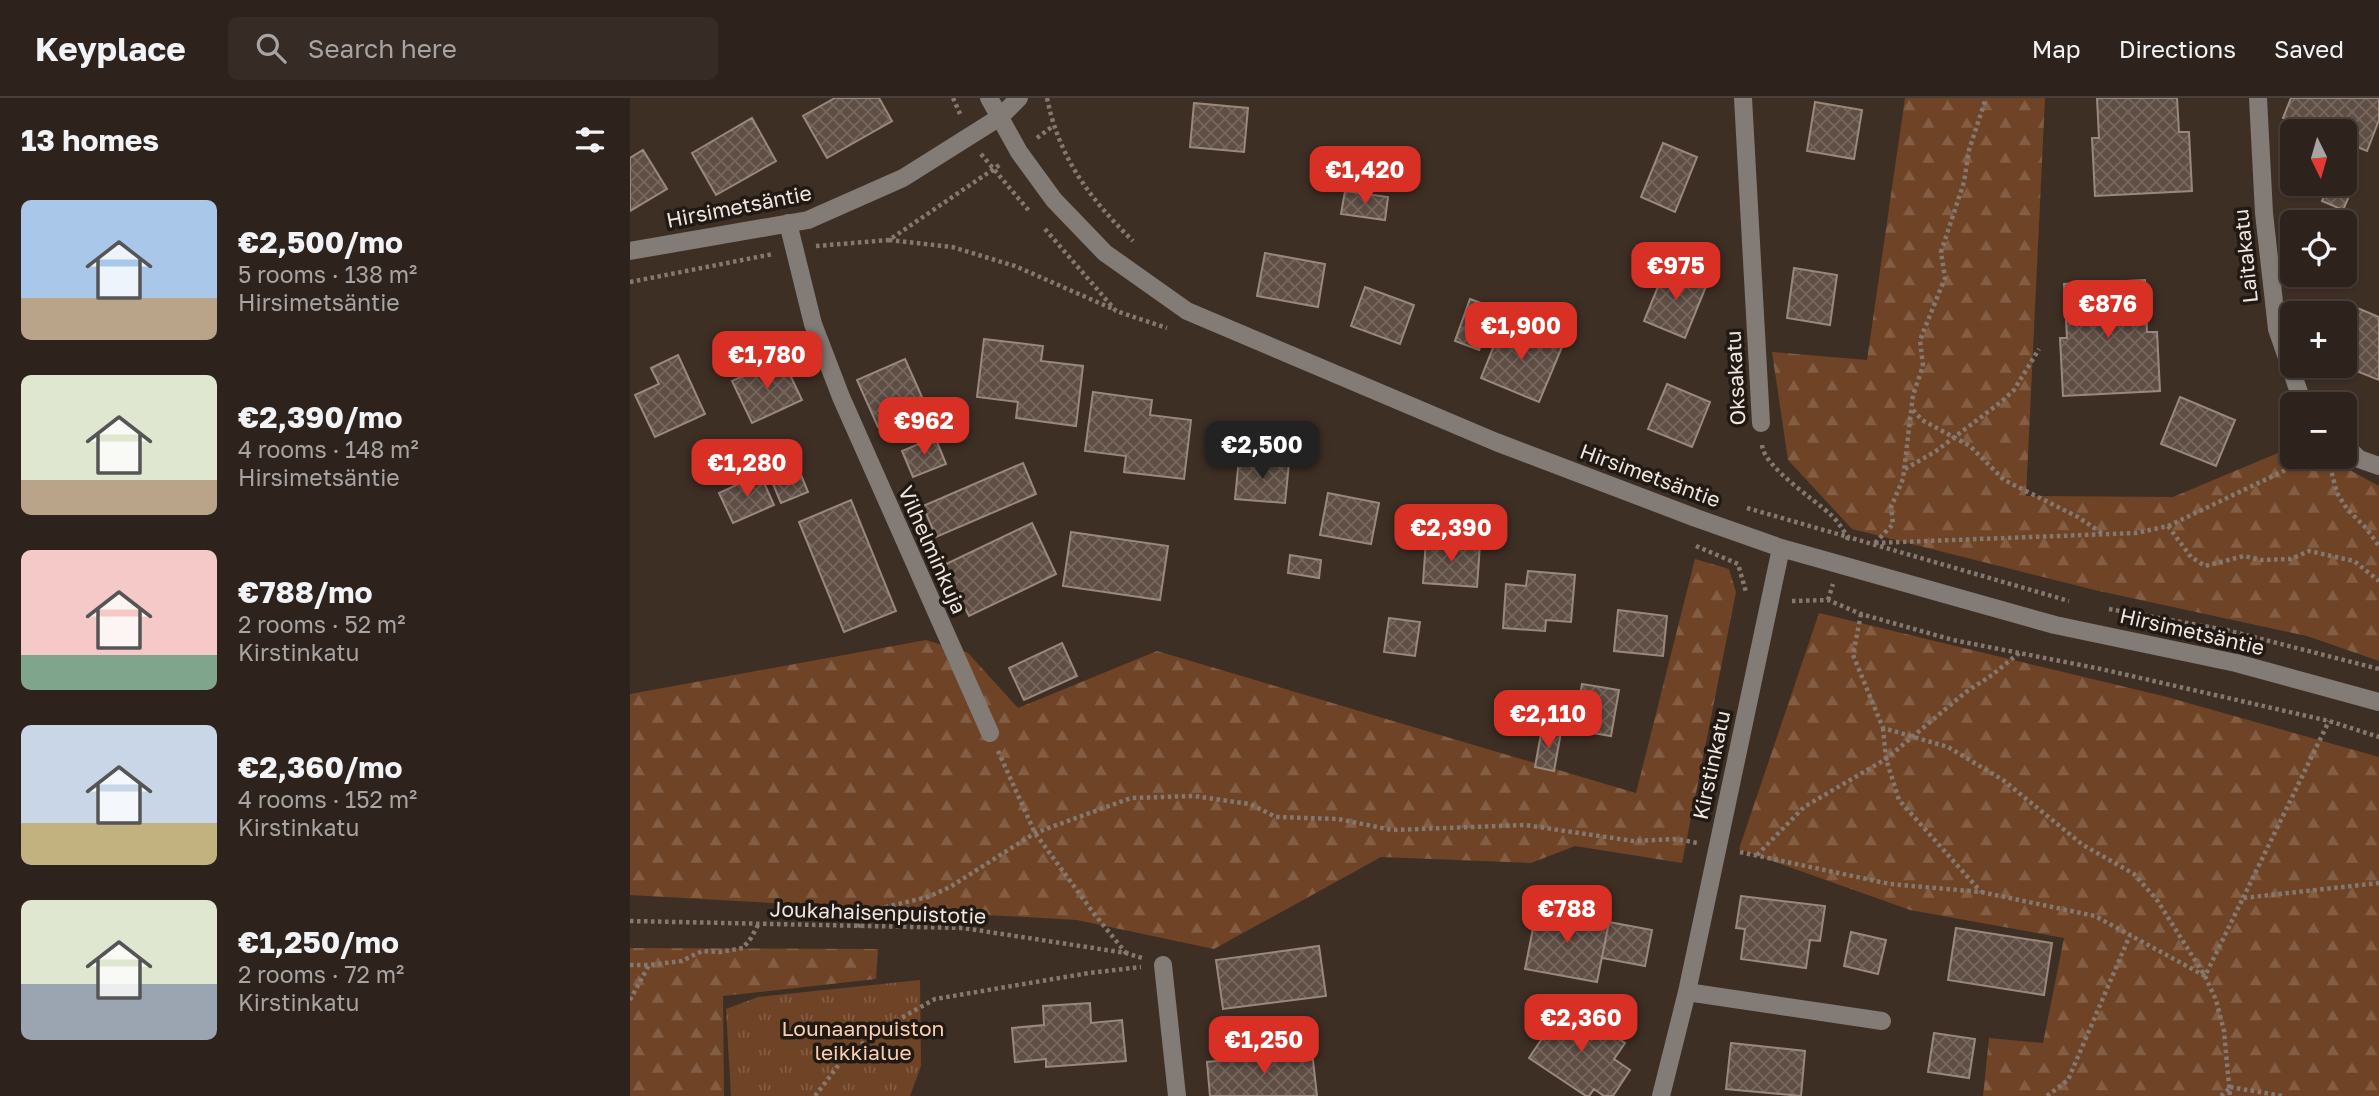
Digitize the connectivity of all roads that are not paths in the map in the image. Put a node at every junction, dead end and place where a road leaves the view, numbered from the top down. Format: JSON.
{"nodes":[{"id":1,"x":989,"y":98,"type":"edge"},
{"id":2,"x":1019,"y":98,"type":"edge"},
{"id":3,"x":1743,"y":98,"type":"edge"},
{"id":4,"x":2258,"y":98,"type":"edge"},
{"id":5,"x":1000,"y":117,"type":"junction"},
{"id":6,"x":788,"y":223,"type":"junction"},
{"id":7,"x":630,"y":251,"type":"edge"},
{"id":8,"x":2299,"y":392,"type":"edge"},
{"id":9,"x":1761,"y":423,"type":"road end"},
{"id":10,"x":2357,"y":456,"type":"edge"},
{"id":11,"x":2379,"y":466,"type":"edge"},
{"id":12,"x":1782,"y":548,"type":"junction"},
{"id":13,"x":2379,"y":702,"type":"edge"},
{"id":14,"x":990,"y":733,"type":"road end"},
{"id":15,"x":1163,"y":965,"type":"road end"},
{"id":16,"x":1687,"y":992,"type":"junction"},
{"id":17,"x":1882,"y":1021,"type":"dead end"},
{"id":18,"x":1177,"y":1096,"type":"edge"},
{"id":19,"x":1661,"y":1096,"type":"edge"}],
"edges":[{"from":1,"to":5,"type":"street","name":"Hirsimetsäntie"},
{"from":2,"to":5,"type":"street"},
{"from":3,"to":9,"type":"street","name":"Oksakatu"},
{"from":4,"to":8,"type":"street","name":"Laitakatu"},
{"from":5,"to":6,"type":"street","name":"Hirsimetsäntie"},
{"from":5,"to":12,"type":"street","name":"Hirsimetsäntie"},
{"from":6,"to":7,"type":"street","name":"Hirsimetsäntie"},
{"from":6,"to":14,"type":"street","name":"Vilhelminkuja"},
{"from":10,"to":11,"type":"street"},
{"from":12,"to":13,"type":"street","name":"Hirsimetsäntie"},
{"from":12,"to":16,"type":"street","name":"Kirstinkatu"},
{"from":15,"to":18,"type":"street"},
{"from":16,"to":17,"type":"street"},
{"from":16,"to":19,"type":"street","name":"Kirstinkatu"}]}
